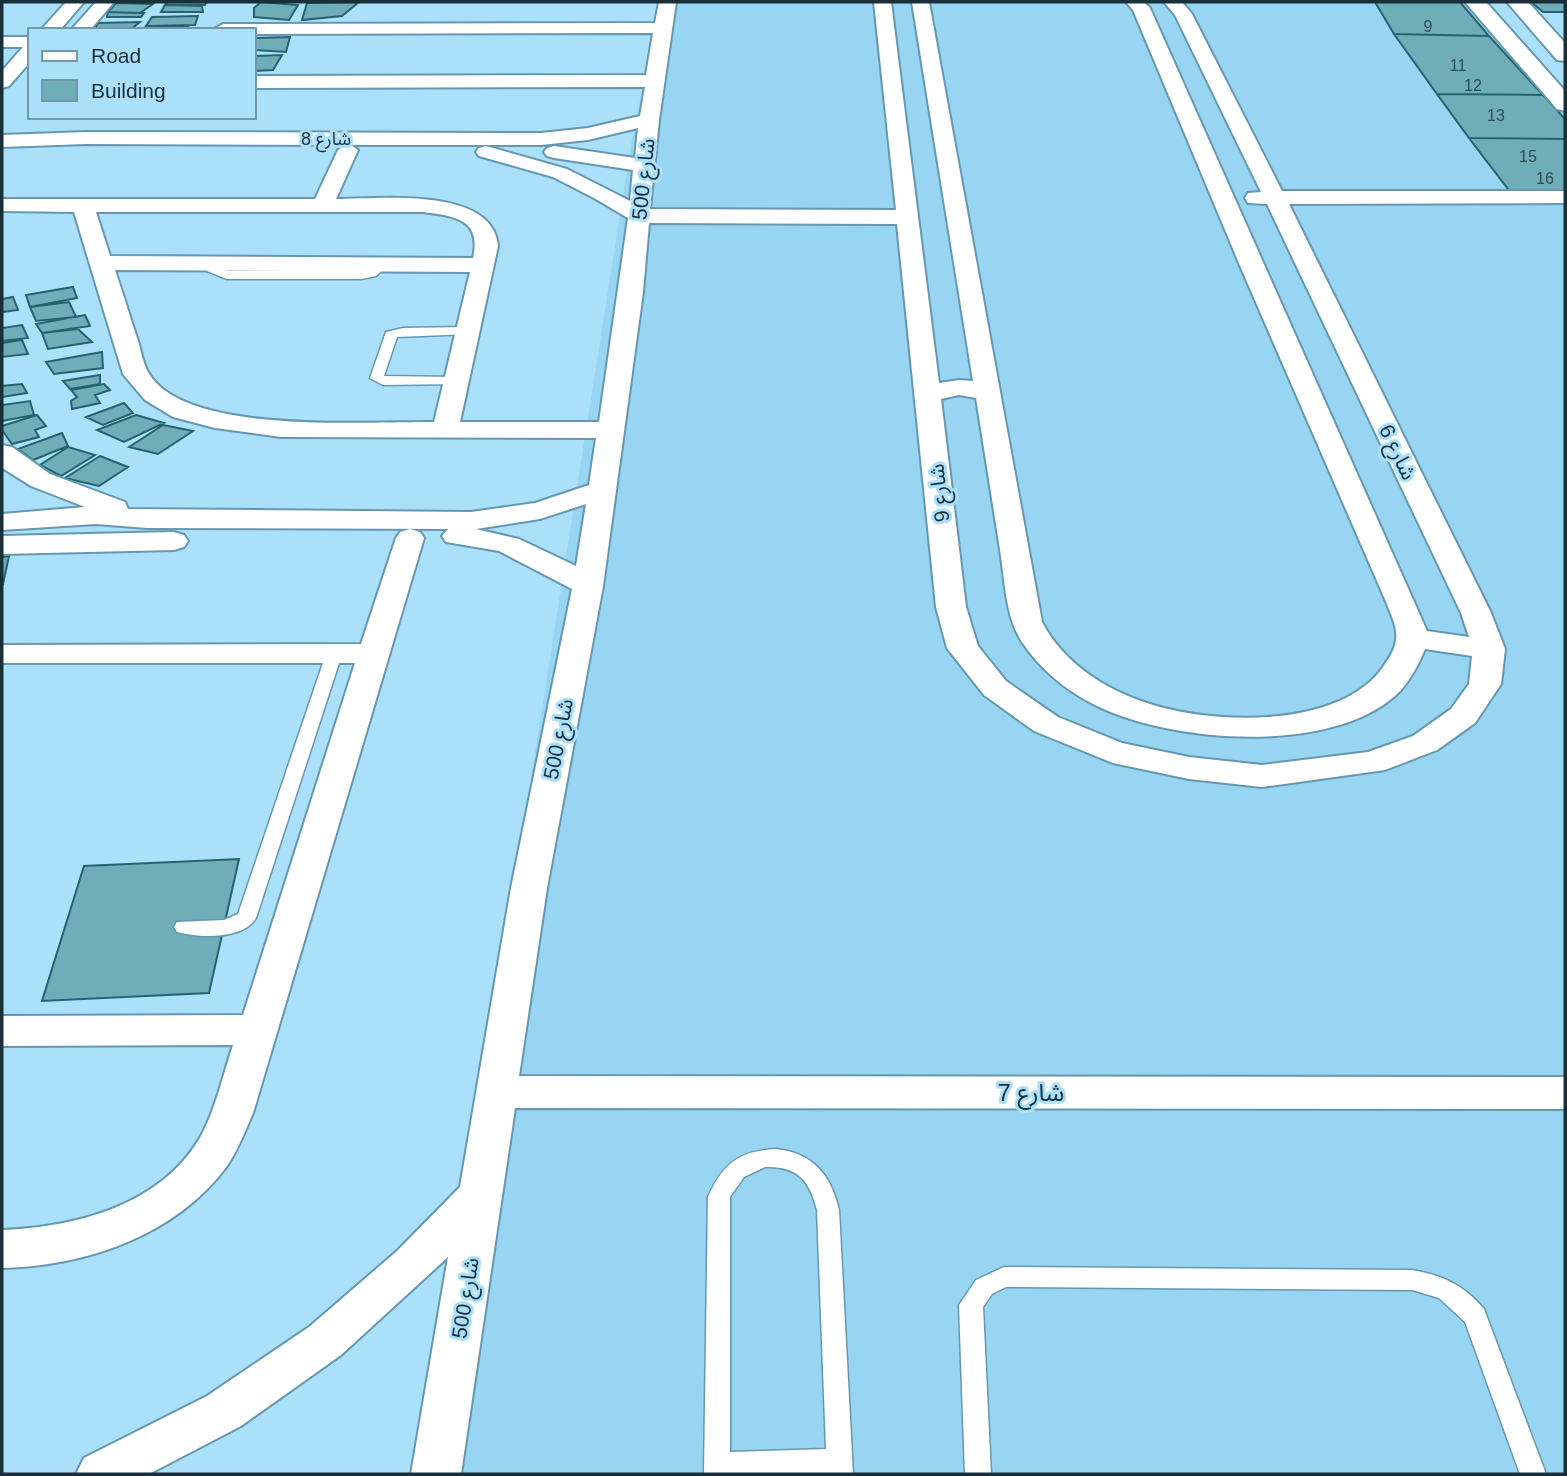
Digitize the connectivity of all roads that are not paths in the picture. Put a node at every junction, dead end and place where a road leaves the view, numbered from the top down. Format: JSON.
{"nodes":[{"id":1,"x":883,"y":2,"type":"edge"},
{"id":2,"x":921,"y":2,"type":"edge"},
{"id":3,"x":1134,"y":2,"type":"edge"},
{"id":4,"x":1173,"y":2,"type":"edge"},
{"id":5,"x":1475,"y":2,"type":"edge"},
{"id":6,"x":1517,"y":2,"type":"edge"},
{"id":7,"x":73,"y":4,"type":"edge"},
{"id":8,"x":102,"y":4,"type":"edge"},
{"id":9,"x":528,"y":10,"type":"dead end"},
{"id":10,"x":235,"y":11,"type":"dead end"},
{"id":11,"x":379,"y":11,"type":"dead end"},
{"id":12,"x":665,"y":15,"type":"edge"},
{"id":13,"x":52,"y":28,"type":"edge"},
{"id":14,"x":82,"y":28,"type":"edge"},
{"id":15,"x":224,"y":28,"type":"edge"},
{"id":16,"x":522,"y":28,"type":"junction"},
{"id":17,"x":256,"y":29,"type":"edge"},
{"id":18,"x":370,"y":29,"type":"junction"},
{"id":19,"x":2,"y":42,"type":"edge"},
{"id":20,"x":28,"y":42,"type":"edge"},
{"id":21,"x":28,"y":53,"type":"edge"},
{"id":22,"x":1565,"y":55,"type":"edge"},
{"id":23,"x":655,"y":81,"type":"junction"},
{"id":24,"x":2,"y":82,"type":"edge"},
{"id":25,"x":256,"y":82,"type":"edge"},
{"id":26,"x":1565,"y":104,"type":"edge"},
{"id":27,"x":53,"y":120,"type":"dead end"},
{"id":28,"x":649,"y":120,"type":"junction"},
{"id":29,"x":86,"y":138,"type":"junction"},
{"id":30,"x":2,"y":141,"type":"edge"},
{"id":31,"x":156,"y":144,"type":"junction"},
{"id":32,"x":348,"y":150,"type":"junction"},
{"id":33,"x":484,"y":151,"type":"junction"},
{"id":34,"x":2,"y":152,"type":"edge"},
{"id":35,"x":641,"y":192,"type":"junction"},
{"id":36,"x":710,"y":195,"type":"dead end"},
{"id":37,"x":877,"y":195,"type":"dead end"},
{"id":38,"x":1565,"y":197,"type":"edge"},
{"id":39,"x":2,"y":205,"type":"edge"},
{"id":40,"x":83,"y":205,"type":"junction"},
{"id":41,"x":323,"y":205,"type":"junction"},
{"id":42,"x":906,"y":206,"type":"junction"},
{"id":43,"x":1228,"y":208,"type":"junction"},
{"id":44,"x":1280,"y":208,"type":"junction"},
{"id":45,"x":1565,"y":217,"type":"edge"},
{"id":46,"x":99,"y":263,"type":"junction"},
{"id":47,"x":482,"y":265,"type":"junction"},
{"id":48,"x":944,"y":298,"type":"junction"},
{"id":49,"x":1297,"y":303,"type":"junction"},
{"id":50,"x":466,"y":331,"type":"junction"},
{"id":51,"x":456,"y":381,"type":"junction"},
{"id":52,"x":990,"y":394,"type":"junction"},
{"id":53,"x":929,"y":395,"type":"junction"},
{"id":54,"x":445,"y":430,"type":"junction"},
{"id":55,"x":611,"y":430,"type":"junction"},
{"id":56,"x":2,"y":453,"type":"edge"},
{"id":57,"x":603,"y":489,"type":"junction"},
{"id":58,"x":147,"y":519,"type":"junction"},
{"id":59,"x":2,"y":522,"type":"edge"},
{"id":60,"x":487,"y":529,"type":"junction"},
{"id":61,"x":410,"y":538,"type":"junction"},
{"id":62,"x":2,"y":545,"type":"edge"},
{"id":63,"x":588,"y":586,"type":"junction"},
{"id":64,"x":1413,"y":638,"type":"junction"},
{"id":65,"x":1489,"y":649,"type":"junction"},
{"id":66,"x":2,"y":654,"type":"edge"},
{"id":67,"x":334,"y":654,"type":"junction"},
{"id":68,"x":374,"y":654,"type":"junction"},
{"id":69,"x":1247,"y":727,"type":"junction"},
{"id":70,"x":1262,"y":776,"type":"junction"},
{"id":71,"x":184,"y":927,"type":"dead end"},
{"id":72,"x":258,"y":1030,"type":"junction"},
{"id":73,"x":2,"y":1031,"type":"edge"},
{"id":74,"x":497,"y":1092,"type":"junction"},
{"id":75,"x":1565,"y":1093,"type":"edge"},
{"id":76,"x":482,"y":1193,"type":"junction"},
{"id":77,"x":2,"y":1249,"type":"edge"},
{"id":78,"x":839,"y":1468,"type":"edge"},
{"id":79,"x":717,"y":1469,"type":"edge"},
{"id":80,"x":101,"y":1474,"type":"edge"},
{"id":81,"x":436,"y":1474,"type":"edge"},
{"id":82,"x":978,"y":1474,"type":"edge"},
{"id":83,"x":1533,"y":1474,"type":"edge"}],
"edges":[{"from":1,"to":42,"type":"street","name":"شارع 9"},
{"from":2,"to":48,"type":"street","name":"شارع 9"},
{"from":3,"to":43,"type":"street","name":"شارع 6"},
{"from":4,"to":44,"type":"street","name":"شارع 6"},
{"from":5,"to":26,"type":"street"},
{"from":6,"to":22,"type":"street"},
{"from":7,"to":8,"type":"street"},
{"from":7,"to":13,"type":"street"},
{"from":8,"to":14,"type":"street"},
{"from":9,"to":16,"type":"street"},
{"from":10,"to":15,"type":"street"},
{"from":11,"to":18,"type":"street"},
{"from":12,"to":16,"type":"street"},
{"from":12,"to":23,"type":"street","name":"شارع 500"},
{"from":16,"to":18,"type":"street"},
{"from":17,"to":18,"type":"street"},
{"from":19,"to":20,"type":"street"},
{"from":21,"to":24,"type":"street"},
{"from":23,"to":25,"type":"street"},
{"from":23,"to":28,"type":"street","name":"شارع 500"},
{"from":27,"to":29,"type":"street"},
{"from":28,"to":31,"type":"street","name":"شارع 8"},
{"from":28,"to":35,"type":"street","name":"شارع 500"},
{"from":29,"to":30,"type":"street","name":"شارع 8"},
{"from":29,"to":31,"type":"street","name":"شارع 8"},
{"from":31,"to":32,"type":"street","name":"شارع 8"},
{"from":31,"to":34,"type":"street","name":"شارع 8"},
{"from":32,"to":33,"type":"street","name":"شارع 8"},
{"from":32,"to":41,"type":"street"},
{"from":33,"to":35,"type":"street"},
{"from":33,"to":35,"type":"street","name":"شارع 8"},
{"from":35,"to":36,"type":"street"},
{"from":35,"to":42,"type":"street"},
{"from":35,"to":55,"type":"street","name":"شارع 500"},
{"from":37,"to":42,"type":"street"},
{"from":38,"to":44,"type":"street"},
{"from":39,"to":40,"type":"street"},
{"from":40,"to":41,"type":"street"},
{"from":40,"to":46,"type":"street"},
{"from":41,"to":47,"type":"street"},
{"from":42,"to":48,"type":"street","name":"شارع 9"},
{"from":43,"to":44,"type":"street"},
{"from":43,"to":49,"type":"street","name":"شارع 6"},
{"from":44,"to":45,"type":"street"},
{"from":44,"to":49,"type":"street","name":"شارع 6"},
{"from":46,"to":47,"type":"street"},
{"from":46,"to":54,"type":"street"},
{"from":47,"to":50,"type":"street"},
{"from":48,"to":52,"type":"street","name":"شارع 9"},
{"from":48,"to":53,"type":"street","name":"شارع 9"},
{"from":49,"to":64,"type":"street","name":"شارع 6"},
{"from":49,"to":65,"type":"street","name":"شارع 6"},
{"from":50,"to":51,"type":"street"},
{"from":50,"to":51,"type":"lane"},
{"from":51,"to":54,"type":"street"},
{"from":52,"to":53,"type":"street"},
{"from":52,"to":69,"type":"street","name":"شارع 9"},
{"from":53,"to":70,"type":"street","name":"شارع 9"},
{"from":54,"to":55,"type":"street"},
{"from":55,"to":57,"type":"street","name":"شارع 500"},
{"from":56,"to":58,"type":"street"},
{"from":57,"to":60,"type":"street"},
{"from":57,"to":63,"type":"street","name":"شارع 500"},
{"from":58,"to":59,"type":"street"},
{"from":58,"to":60,"type":"street"},
{"from":60,"to":61,"type":"street"},
{"from":60,"to":63,"type":"street"},
{"from":61,"to":62,"type":"street"},
{"from":61,"to":68,"type":"street"},
{"from":63,"to":74,"type":"street","name":"شارع 500"},
{"from":64,"to":65,"type":"street"},
{"from":64,"to":69,"type":"street"},
{"from":65,"to":70,"type":"street","name":"شارع 6"},
{"from":66,"to":67,"type":"street"},
{"from":67,"to":68,"type":"street"},
{"from":67,"to":71,"type":"lane"},
{"from":68,"to":72,"type":"street"},
{"from":69,"to":70,"type":"street"},
{"from":72,"to":73,"type":"street"},
{"from":72,"to":77,"type":"street"},
{"from":74,"to":75,"type":"street","name":"شارع 7"},
{"from":74,"to":76,"type":"street","name":"شارع 500"},
{"from":76,"to":80,"type":"street"},
{"from":76,"to":81,"type":"street","name":"شارع 500"},
{"from":78,"to":79,"type":"lane"},
{"from":78,"to":79,"type":"lane"},
{"from":82,"to":83,"type":"lane"}]}
